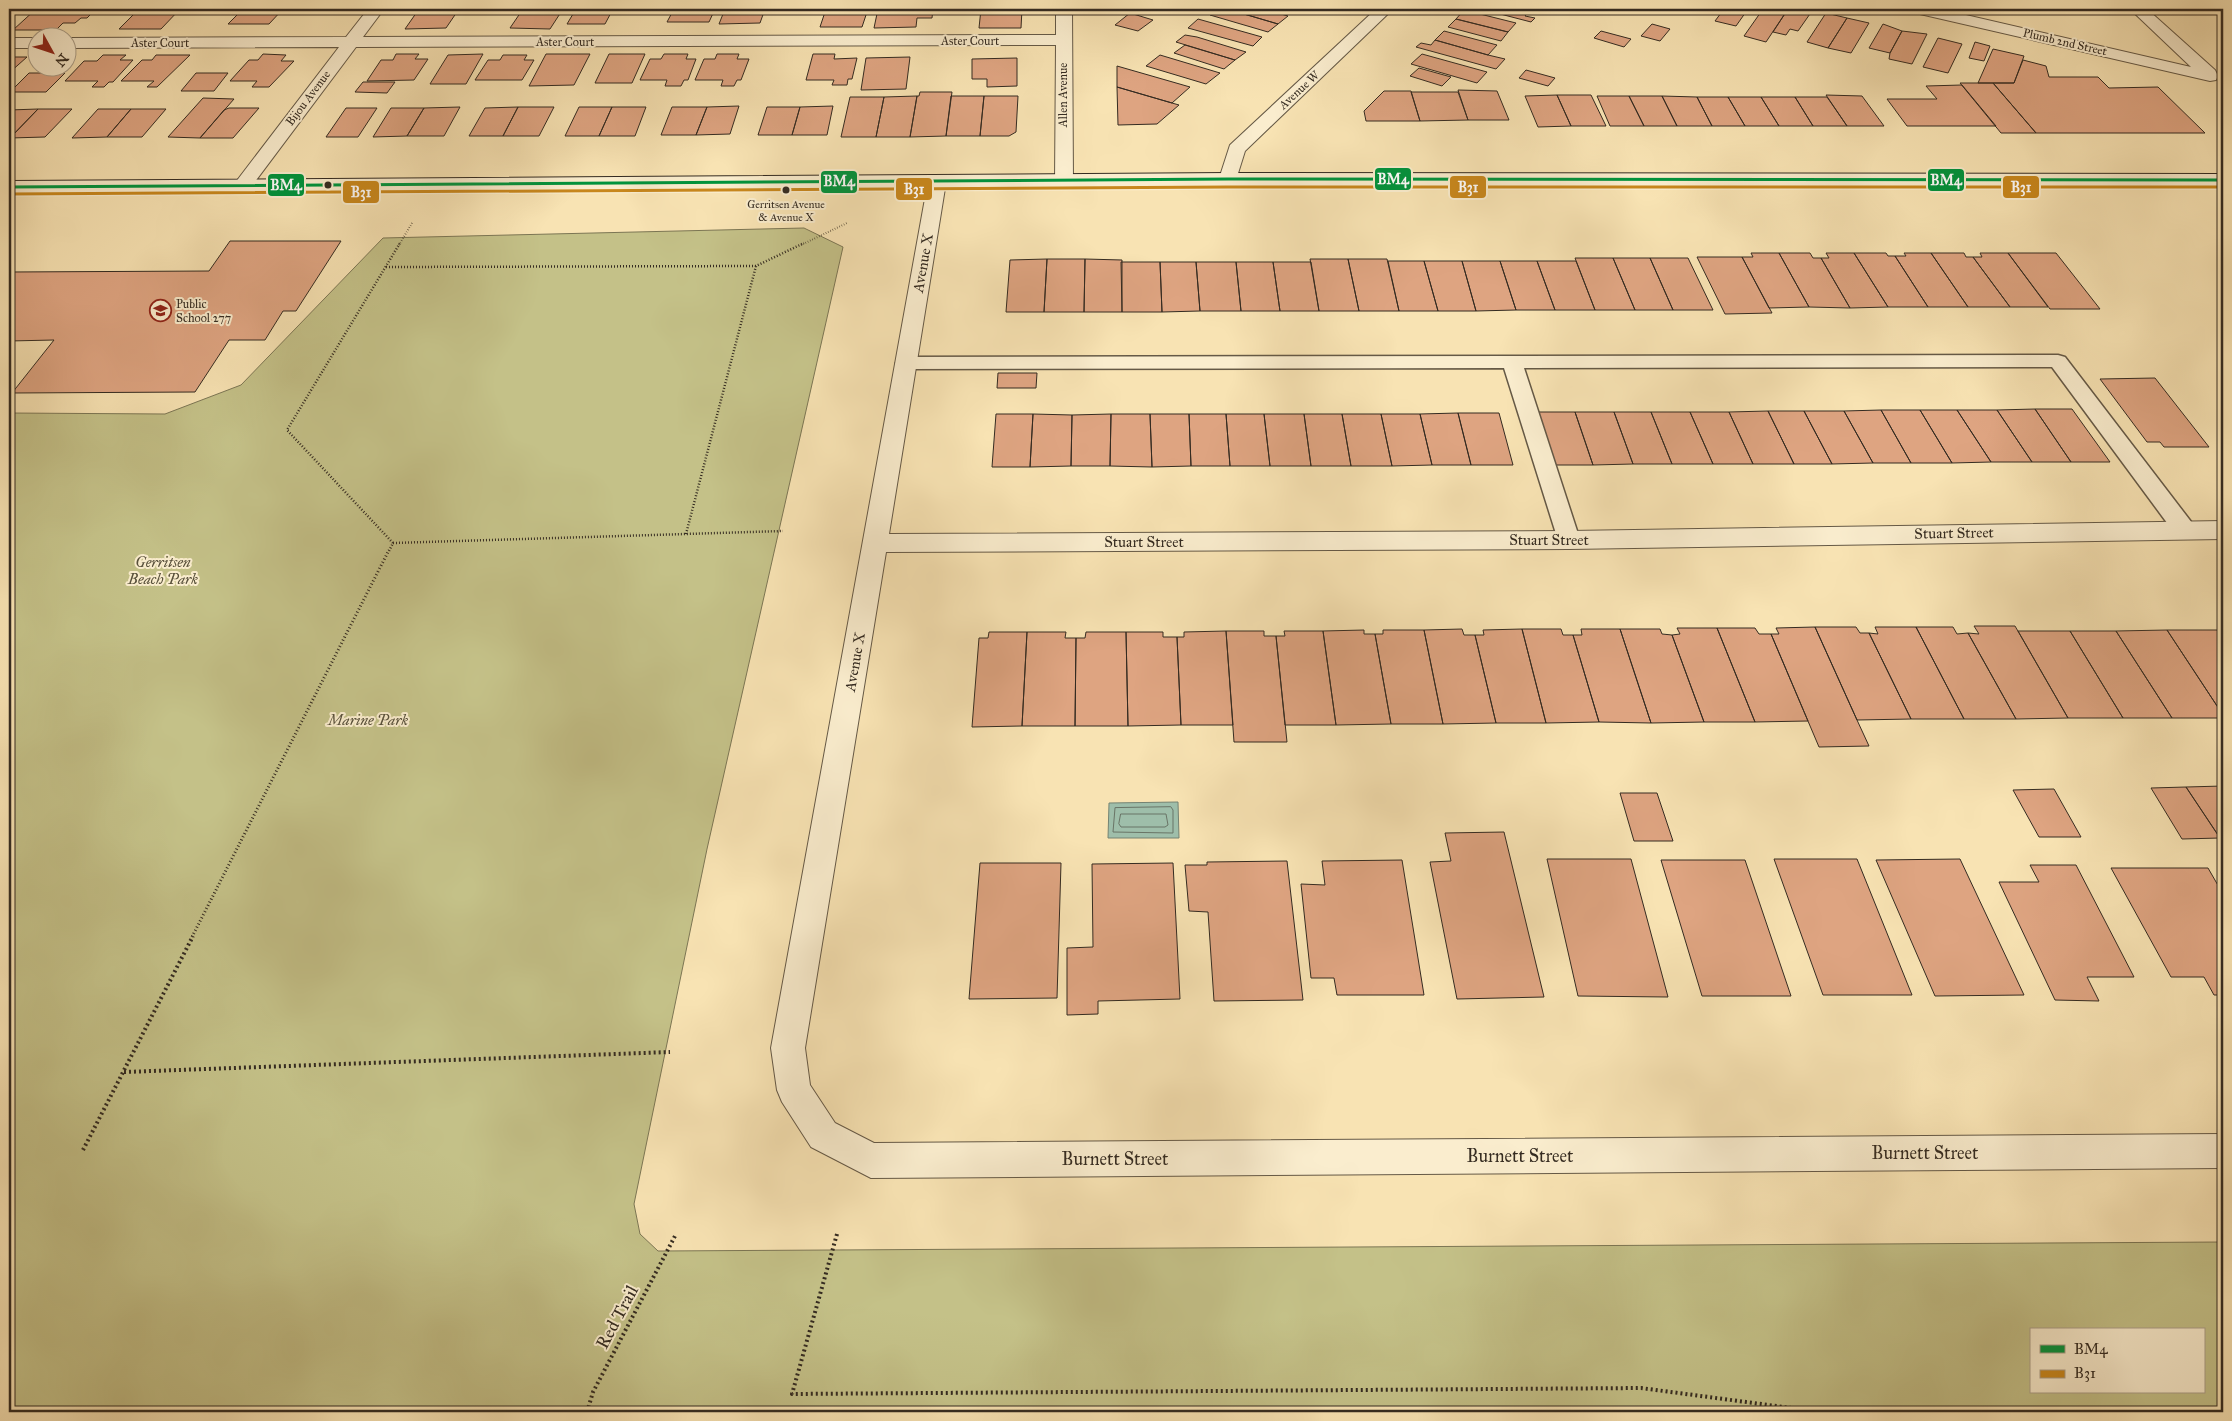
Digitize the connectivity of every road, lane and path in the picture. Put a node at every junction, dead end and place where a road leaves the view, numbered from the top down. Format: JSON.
{"nodes":[{"id":1,"x":376,"y":9,"type":"edge"},
{"id":2,"x":1064,"y":9,"type":"edge"},
{"id":3,"x":1385,"y":9,"type":"edge"},
{"id":4,"x":1920,"y":9,"type":"edge"},
{"id":5,"x":2138,"y":9,"type":"edge"},
{"id":6,"x":1063,"y":40,"type":"junction"},
{"id":7,"x":350,"y":42,"type":"junction"},
{"id":8,"x":9,"y":43,"type":"edge"},
{"id":9,"x":28,"y":43,"type":"edge"},
{"id":10,"x":78,"y":43,"type":"edge"},
{"id":11,"x":2210,"y":76,"type":"junction"},
{"id":12,"x":2223,"y":88,"type":"edge"},
{"id":13,"x":1228,"y":180,"type":"junction"},
{"id":14,"x":2223,"y":180,"type":"edge"},
{"id":15,"x":937,"y":182,"type":"junction"},
{"id":16,"x":1064,"y":182,"type":"junction"},
{"id":17,"x":9,"y":187,"type":"edge"},
{"id":18,"x":241,"y":187,"type":"junction"},
{"id":19,"x":412,"y":222,"type":"dead end"},
{"id":20,"x":847,"y":223,"type":"dead end"},
{"id":21,"x":756,"y":266,"type":"junction"},
{"id":22,"x":386,"y":267,"type":"junction"},
{"id":23,"x":906,"y":363,"type":"junction"},
{"id":24,"x":1512,"y":363,"type":"junction"},
{"id":25,"x":2184,"y":529,"type":"junction"},
{"id":26,"x":2223,"y":530,"type":"edge"},
{"id":27,"x":783,"y":531,"type":"dead end"},
{"id":28,"x":686,"y":534,"type":"junction"},
{"id":29,"x":1569,"y":540,"type":"junction"},
{"id":30,"x":392,"y":543,"type":"junction"},
{"id":31,"x":875,"y":543,"type":"junction"},
{"id":32,"x":670,"y":1052,"type":"dead end"},
{"id":33,"x":124,"y":1072,"type":"junction"},
{"id":34,"x":823,"y":1135,"type":"joint"},
{"id":35,"x":83,"y":1150,"type":"dead end"},
{"id":36,"x":2223,"y":1151,"type":"edge"},
{"id":37,"x":837,"y":1234,"type":"dead end"},
{"id":38,"x":675,"y":1236,"type":"dead end"},
{"id":39,"x":587,"y":1412,"type":"edge"},
{"id":40,"x":1821,"y":1412,"type":"edge"}],
"edges":[{"from":1,"to":7,"type":"street","name":"Bijou Avenue"},
{"from":2,"to":6,"type":"street","name":"Allen Avenue"},
{"from":3,"to":13,"type":"street","name":"Avenue W"},
{"from":4,"to":11,"type":"street","name":"Plumb 2nd Street"},
{"from":5,"to":11,"type":"street"},
{"from":6,"to":7,"type":"street","name":"Aster Court"},
{"from":6,"to":16,"type":"street","name":"Allen Avenue"},
{"from":7,"to":10,"type":"street","name":"Aster Court"},
{"from":7,"to":18,"type":"street","name":"Bijou Avenue"},
{"from":8,"to":9,"type":"street"},
{"from":11,"to":12,"type":"street"},
{"from":13,"to":14,"type":"street"},
{"from":13,"to":16,"type":"street"},
{"from":15,"to":16,"type":"street"},
{"from":15,"to":18,"type":"street"},
{"from":15,"to":23,"type":"street","name":"Avenue X"},
{"from":17,"to":18,"type":"street"},
{"from":19,"to":22,"type":"path"},
{"from":20,"to":21,"type":"path"},
{"from":21,"to":22,"type":"path"},
{"from":21,"to":28,"type":"path"},
{"from":22,"to":30,"type":"path"},
{"from":23,"to":24,"type":"lane"},
{"from":23,"to":31,"type":"street","name":"Avenue X"},
{"from":24,"to":25,"type":"lane"},
{"from":24,"to":29,"type":"lane"},
{"from":25,"to":26,"type":"street","name":"Stuart Street"},
{"from":25,"to":29,"type":"street","name":"Stuart Street"},
{"from":27,"to":28,"type":"path"},
{"from":28,"to":30,"type":"path"},
{"from":29,"to":31,"type":"street","name":"Stuart Street"},
{"from":30,"to":33,"type":"path"},
{"from":31,"to":34,"type":"street","name":"Avenue X"},
{"from":32,"to":33,"type":"path"},
{"from":33,"to":35,"type":"path"},
{"from":34,"to":36,"type":"street","name":"Burnett Street"},
{"from":37,"to":40,"type":"path"},
{"from":38,"to":39,"type":"path","name":"Red Trail"}]}
